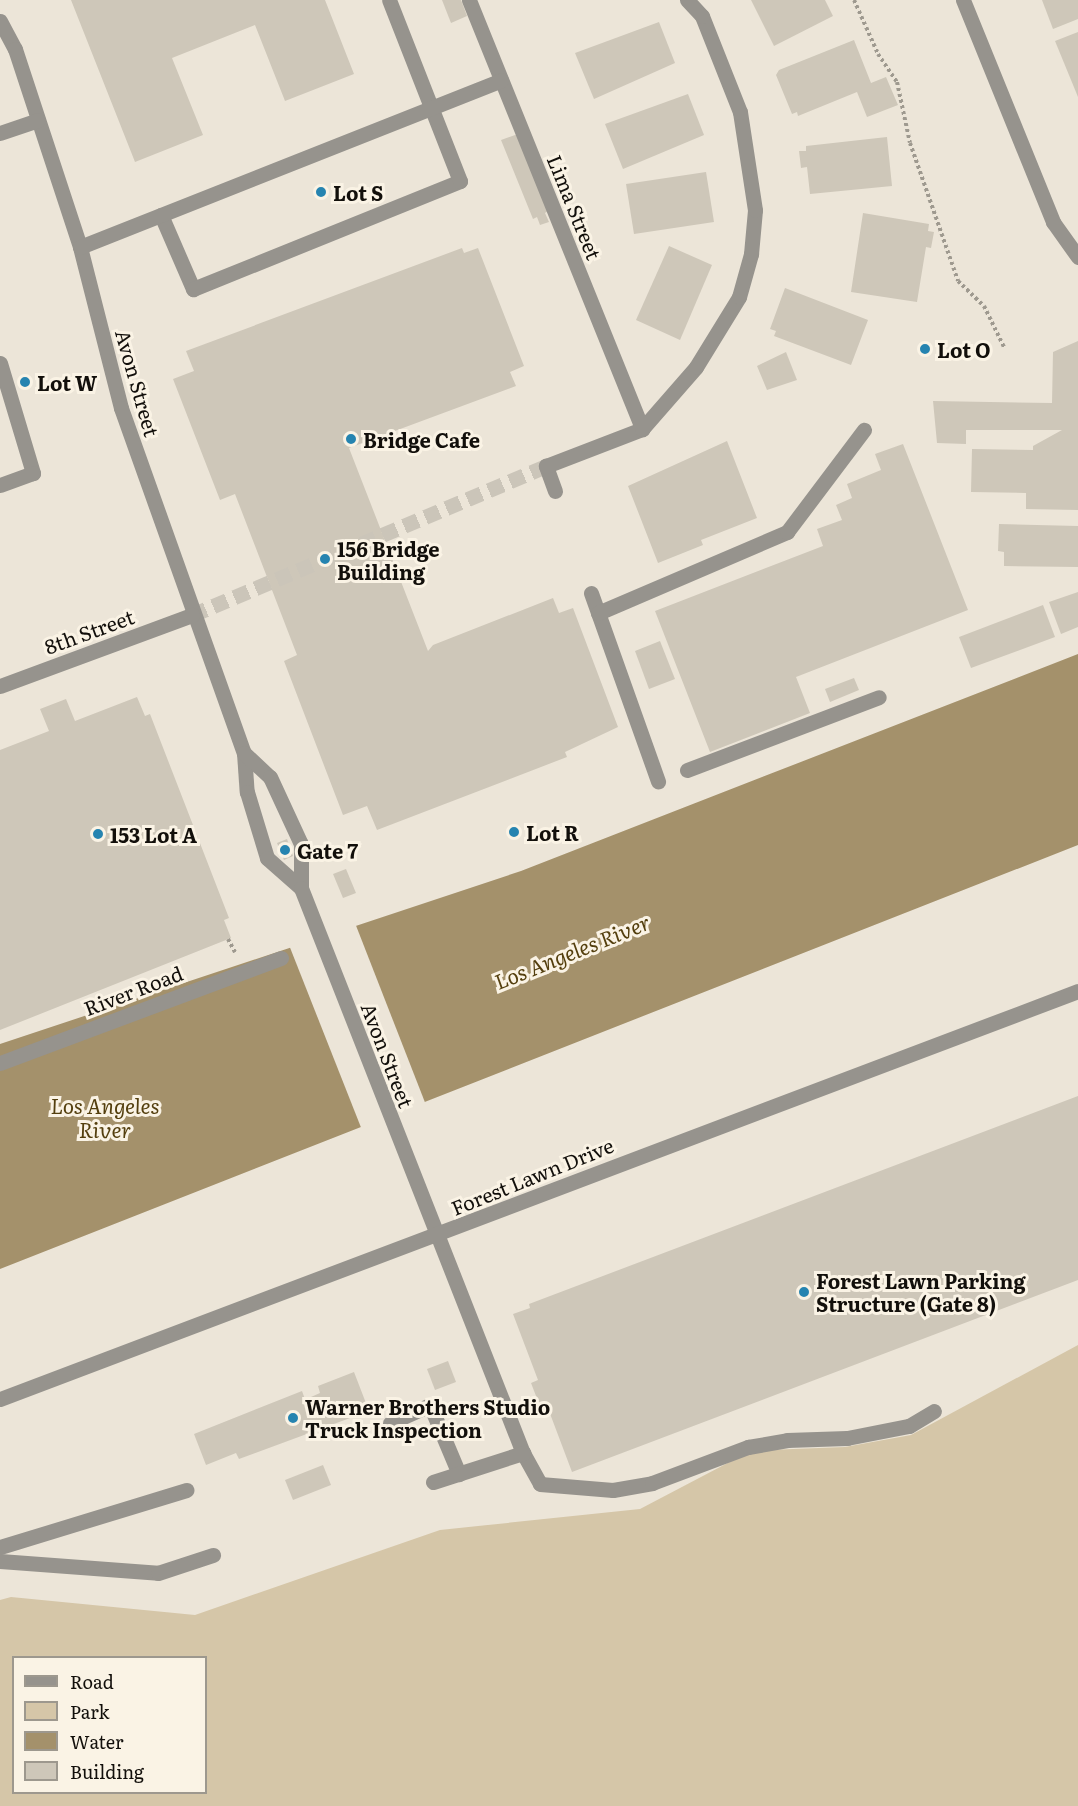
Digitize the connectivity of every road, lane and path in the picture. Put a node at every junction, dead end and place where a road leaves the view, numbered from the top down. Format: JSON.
{"nodes":[{"id":1,"x":389,"y":0,"type":"edge"},
{"id":2,"x":469,"y":0,"type":"edge"},
{"id":3,"x":687,"y":0,"type":"edge"},
{"id":4,"x":854,"y":0,"type":"edge"},
{"id":5,"x":963,"y":0,"type":"edge"},
{"id":6,"x":0,"y":21,"type":"edge"},
{"id":7,"x":501,"y":80,"type":"junction"},
{"id":8,"x":432,"y":109,"type":"junction"},
{"id":9,"x":38,"y":120,"type":"junction"},
{"id":10,"x":0,"y":133,"type":"edge"},
{"id":11,"x":161,"y":215,"type":"junction"},
{"id":12,"x":80,"y":247,"type":"junction"},
{"id":13,"x":1078,"y":257,"type":"edge"},
{"id":14,"x":1004,"y":347,"type":"dead end"},
{"id":15,"x":0,"y":363,"type":"edge"},
{"id":16,"x":642,"y":429,"type":"junction"},
{"id":17,"x":864,"y":430,"type":"dead end"},
{"id":18,"x":0,"y":485,"type":"edge"},
{"id":19,"x":555,"y":491,"type":"dead end"},
{"id":20,"x":591,"y":593,"type":"dead end"},
{"id":21,"x":598,"y":614,"type":"junction"},
{"id":22,"x":192,"y":615,"type":"junction"},
{"id":23,"x":0,"y":686,"type":"edge"},
{"id":24,"x":879,"y":697,"type":"dead end"},
{"id":25,"x":244,"y":753,"type":"junction"},
{"id":26,"x":687,"y":770,"type":"dead end"},
{"id":27,"x":658,"y":781,"type":"dead end"},
{"id":28,"x":301,"y":888,"type":"junction"},
{"id":29,"x":281,"y":957,"type":"dead end"},
{"id":30,"x":1078,"y":991,"type":"edge"},
{"id":31,"x":0,"y":1063,"type":"edge"},
{"id":32,"x":436,"y":1236,"type":"junction"},
{"id":33,"x":0,"y":1399,"type":"edge"},
{"id":34,"x":934,"y":1411,"type":"dead end"},
{"id":35,"x":390,"y":1423,"type":"dead end"},
{"id":36,"x":523,"y":1453,"type":"junction"},
{"id":37,"x":459,"y":1474,"type":"junction"},
{"id":38,"x":434,"y":1482,"type":"dead end"},
{"id":39,"x":187,"y":1490,"type":"dead end"},
{"id":40,"x":0,"y":1547,"type":"edge"},
{"id":41,"x":213,"y":1555,"type":"dead end"},
{"id":42,"x":0,"y":1561,"type":"edge"}],
"edges":[{"from":1,"to":8,"type":"street"},
{"from":2,"to":7,"type":"street","name":"Lima Street"},
{"from":3,"to":16,"type":"street"},
{"from":4,"to":14,"type":"path"},
{"from":5,"to":13,"type":"street"},
{"from":6,"to":9,"type":"street","name":"Avon Street"},
{"from":7,"to":8,"type":"street"},
{"from":7,"to":16,"type":"street","name":"Lima Street"},
{"from":8,"to":11,"type":"street"},
{"from":8,"to":11,"type":"street"},
{"from":9,"to":10,"type":"street"},
{"from":9,"to":12,"type":"street","name":"Avon Street"},
{"from":11,"to":12,"type":"street"},
{"from":12,"to":22,"type":"street","name":"Avon Street"},
{"from":15,"to":18,"type":"street"},
{"from":16,"to":19,"type":"street"},
{"from":17,"to":21,"type":"street"},
{"from":20,"to":21,"type":"street"},
{"from":21,"to":27,"type":"street"},
{"from":22,"to":23,"type":"street","name":"8th Street"},
{"from":22,"to":25,"type":"street","name":"Avon Street"},
{"from":24,"to":26,"type":"street"},
{"from":25,"to":28,"type":"street","name":"Avon Street"},
{"from":25,"to":28,"type":"street","name":"Avon Street"},
{"from":28,"to":32,"type":"street","name":"Avon Street"},
{"from":29,"to":31,"type":"street","name":"River Road"},
{"from":30,"to":32,"type":"street","name":"Forest Lawn Drive"},
{"from":32,"to":33,"type":"street","name":"Forest Lawn Drive"},
{"from":32,"to":36,"type":"street","name":"Avon Street"},
{"from":34,"to":36,"type":"street","name":"Avon Street"},
{"from":35,"to":37,"type":"street"},
{"from":36,"to":37,"type":"street"},
{"from":37,"to":38,"type":"street"},
{"from":39,"to":40,"type":"street"},
{"from":41,"to":42,"type":"street"}]}
